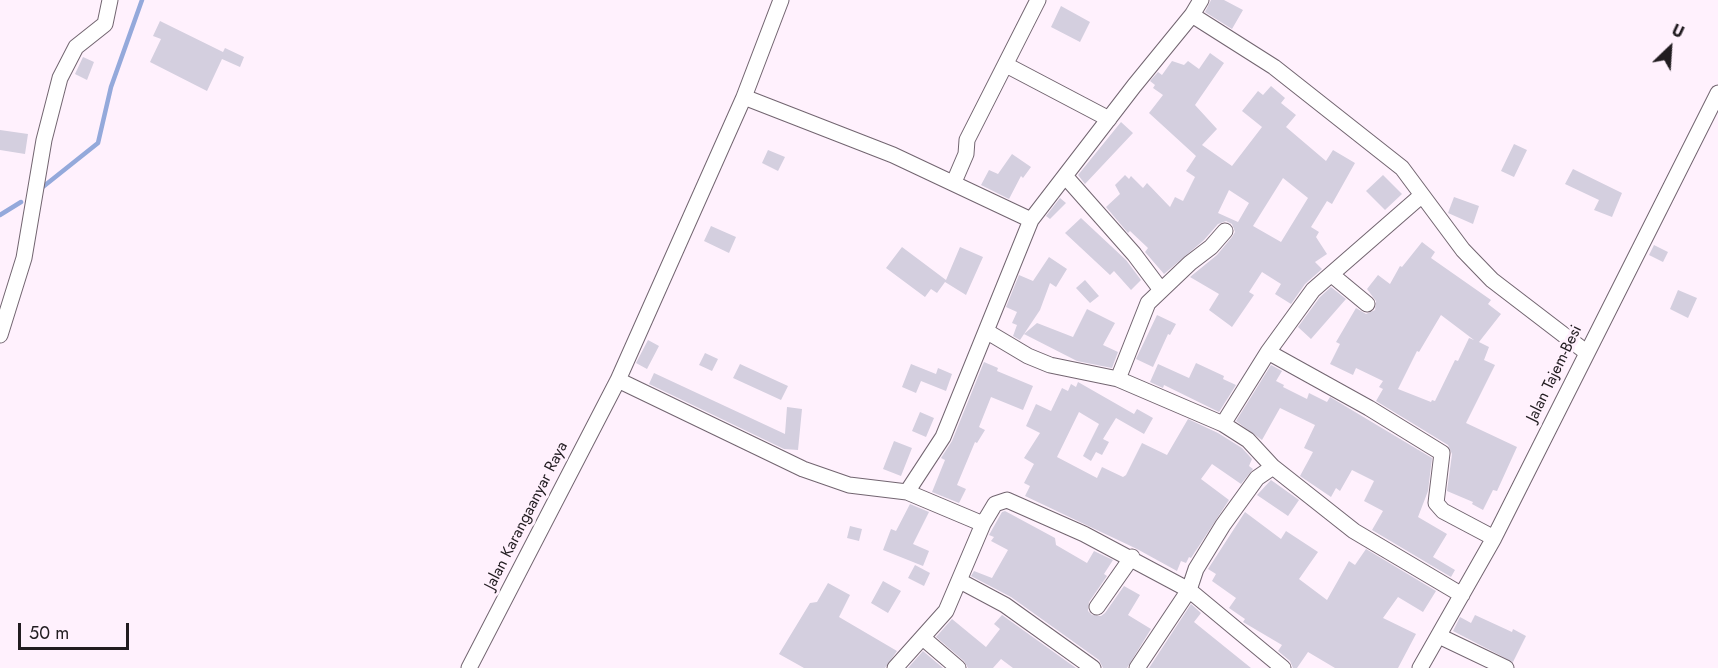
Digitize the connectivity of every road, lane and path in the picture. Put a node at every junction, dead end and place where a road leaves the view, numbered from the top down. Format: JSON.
{"nodes":[{"id":1,"x":110,"y":0,"type":"edge"},
{"id":2,"x":781,"y":0,"type":"edge"},
{"id":3,"x":1038,"y":0,"type":"edge"},
{"id":4,"x":1201,"y":0,"type":"edge"},
{"id":5,"x":1192,"y":15,"type":"junction"},
{"id":6,"x":1012,"y":68,"type":"dead end"},
{"id":7,"x":1718,"y":93,"type":"edge"},
{"id":8,"x":744,"y":97,"type":"junction"},
{"id":9,"x":1109,"y":119,"type":"junction"},
{"id":10,"x":1065,"y":176,"type":"junction"},
{"id":11,"x":954,"y":182,"type":"junction"},
{"id":12,"x":1422,"y":195,"type":"junction"},
{"id":13,"x":1031,"y":220,"type":"junction"},
{"id":14,"x":1225,"y":231,"type":"dead end"},
{"id":15,"x":1332,"y":275,"type":"junction"},
{"id":16,"x":1161,"y":290,"type":"junction"},
{"id":17,"x":1367,"y":304,"type":"dead end"},
{"id":18,"x":986,"y":331,"type":"junction"},
{"id":19,"x":0,"y":335,"type":"edge"},
{"id":20,"x":1268,"y":352,"type":"junction"},
{"id":21,"x":1586,"y":352,"type":"junction"},
{"id":22,"x":1118,"y":379,"type":"junction"},
{"id":23,"x":618,"y":380,"type":"junction"},
{"id":24,"x":1223,"y":424,"type":"junction"},
{"id":25,"x":1273,"y":467,"type":"junction"},
{"id":26,"x":907,"y":492,"type":"junction"},
{"id":27,"x":983,"y":524,"type":"junction"},
{"id":28,"x":1494,"y":537,"type":"junction"},
{"id":29,"x":1132,"y":557,"type":"junction"},
{"id":30,"x":960,"y":581,"type":"junction"},
{"id":31,"x":1189,"y":590,"type":"junction"},
{"id":32,"x":1462,"y":595,"type":"junction"},
{"id":33,"x":1097,"y":607,"type":"dead end"},
{"id":34,"x":1439,"y":636,"type":"junction"},
{"id":35,"x":924,"y":638,"type":"junction"},
{"id":36,"x":1265,"y":663,"type":"edge"},
{"id":37,"x":469,"y":668,"type":"edge"},
{"id":38,"x":895,"y":668,"type":"edge"},
{"id":39,"x":958,"y":668,"type":"edge"},
{"id":40,"x":1093,"y":668,"type":"edge"},
{"id":41,"x":1137,"y":668,"type":"edge"},
{"id":42,"x":1283,"y":668,"type":"edge"},
{"id":43,"x":1420,"y":668,"type":"edge"},
{"id":44,"x":1506,"y":668,"type":"edge"}],
"edges":[{"from":1,"to":19,"type":"street"},
{"from":2,"to":8,"type":"street","name":"Jalan Karangaanyar Raya"},
{"from":3,"to":11,"type":"street"},
{"from":4,"to":5,"type":"street"},
{"from":5,"to":9,"type":"street"},
{"from":5,"to":12,"type":"street"},
{"from":6,"to":9,"type":"street"},
{"from":7,"to":21,"type":"street","name":"Jalan Tajem-Besi"},
{"from":8,"to":11,"type":"street"},
{"from":8,"to":23,"type":"street","name":"Jalan Karangaanyar Raya"},
{"from":9,"to":10,"type":"street"},
{"from":10,"to":13,"type":"street"},
{"from":10,"to":16,"type":"street"},
{"from":11,"to":13,"type":"street"},
{"from":12,"to":15,"type":"street"},
{"from":12,"to":21,"type":"street"},
{"from":13,"to":18,"type":"street"},
{"from":14,"to":16,"type":"street"},
{"from":15,"to":17,"type":"street"},
{"from":15,"to":20,"type":"street"},
{"from":16,"to":22,"type":"street"},
{"from":18,"to":22,"type":"street"},
{"from":18,"to":26,"type":"street"},
{"from":20,"to":24,"type":"street"},
{"from":20,"to":28,"type":"street"},
{"from":21,"to":28,"type":"street","name":"Jalan Tajem-Besi"},
{"from":22,"to":24,"type":"street"},
{"from":23,"to":26,"type":"street"},
{"from":23,"to":37,"type":"street","name":"Jalan Karangaanyar Raya"},
{"from":24,"to":25,"type":"street"},
{"from":25,"to":31,"type":"street"},
{"from":25,"to":32,"type":"street"},
{"from":26,"to":27,"type":"street"},
{"from":27,"to":29,"type":"street"},
{"from":27,"to":30,"type":"street"},
{"from":28,"to":32,"type":"street","name":"Jalan Tajem-Besi"},
{"from":29,"to":31,"type":"street"},
{"from":29,"to":33,"type":"street"},
{"from":30,"to":35,"type":"street"},
{"from":30,"to":40,"type":"street"},
{"from":31,"to":36,"type":"street"},
{"from":31,"to":41,"type":"street"},
{"from":32,"to":34,"type":"street","name":"Jalan Tajem-Besi"},
{"from":34,"to":43,"type":"street","name":"Jalan Tajem-Besi"},
{"from":34,"to":44,"type":"street"},
{"from":35,"to":38,"type":"street"},
{"from":35,"to":39,"type":"street"},
{"from":36,"to":42,"type":"street"}]}
